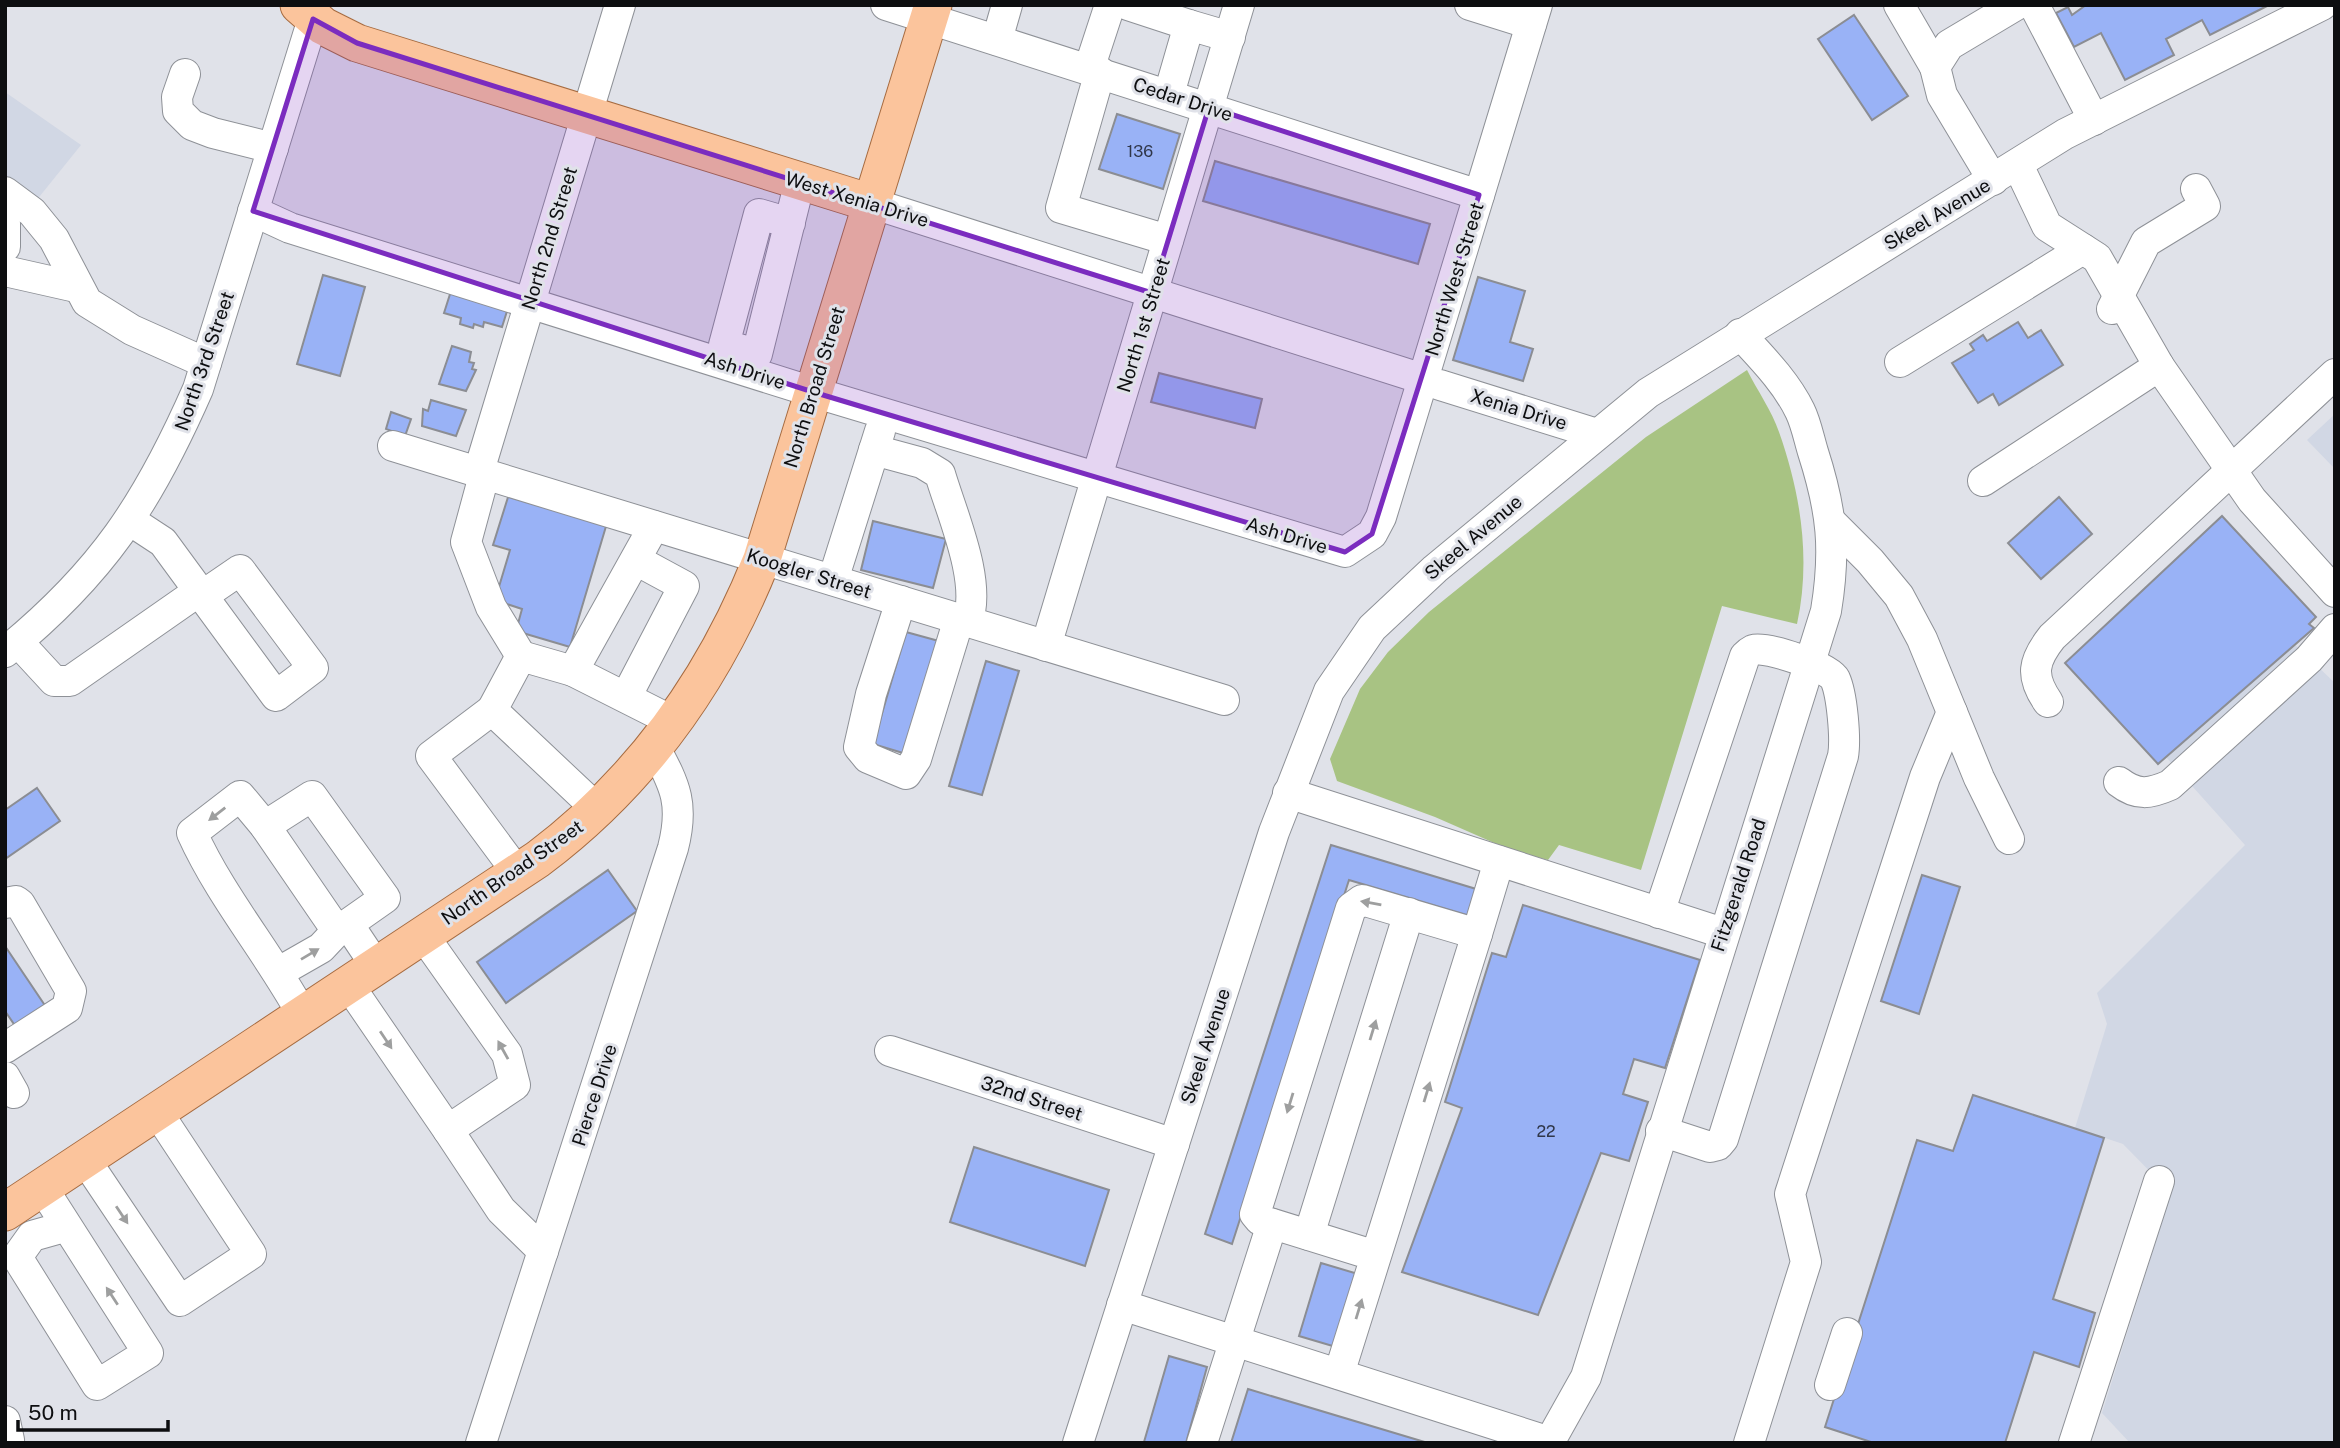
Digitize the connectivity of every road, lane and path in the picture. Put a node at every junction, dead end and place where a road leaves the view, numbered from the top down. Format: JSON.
{"nodes":[{"id":1,"x":620,"y":5,"type":"edge"},
{"id":2,"x":886,"y":5,"type":"edge"},
{"id":3,"x":1007,"y":5,"type":"edge"},
{"id":4,"x":1110,"y":5,"type":"edge"},
{"id":5,"x":1128,"y":5,"type":"edge"},
{"id":6,"x":1240,"y":5,"type":"edge"},
{"id":7,"x":1470,"y":5,"type":"edge"},
{"id":8,"x":1899,"y":5,"type":"edge"},
{"id":9,"x":2016,"y":5,"type":"edge"},
{"id":10,"x":2034,"y":5,"type":"edge"},
{"id":11,"x":2322,"y":5,"type":"edge"},
{"id":12,"x":931,"y":12,"type":"edge"},
{"id":13,"x":316,"y":14,"type":"edge"},
{"id":14,"x":1534,"y":15,"type":"edge"},
{"id":15,"x":1189,"y":25,"type":"junction"},
{"id":16,"x":1230,"y":37,"type":"junction"},
{"id":17,"x":997,"y":40,"type":"junction"},
{"id":18,"x":1935,"y":66,"type":"junction"},
{"id":19,"x":1094,"y":71,"type":"junction"},
{"id":20,"x":185,"y":74,"type":"dead end"},
{"id":21,"x":1169,"y":94,"type":"junction"},
{"id":22,"x":1209,"y":107,"type":"junction"},
{"id":23,"x":587,"y":115,"type":"junction"},
{"id":24,"x":2094,"y":120,"type":"junction"},
{"id":25,"x":273,"y":148,"type":"junction"},
{"id":26,"x":2018,"y":165,"type":"junction"},
{"id":27,"x":1993,"y":180,"type":"junction"},
{"id":28,"x":800,"y":181,"type":"junction"},
{"id":29,"x":2196,"y":189,"type":"dead end"},
{"id":30,"x":5,"y":192,"type":"edge"},
{"id":31,"x":1479,"y":195,"type":"junction"},
{"id":32,"x":871,"y":203,"type":"junction"},
{"id":33,"x":253,"y":211,"type":"junction"},
{"id":34,"x":5,"y":223,"type":"edge"},
{"id":35,"x":1168,"y":240,"type":"junction"},
{"id":36,"x":5,"y":247,"type":"edge"},
{"id":37,"x":2082,"y":249,"type":"junction"},
{"id":38,"x":5,"y":271,"type":"edge"},
{"id":39,"x":76,"y":286,"type":"junction"},
{"id":40,"x":1152,"y":293,"type":"junction"},
{"id":41,"x":530,"y":301,"type":"junction"},
{"id":42,"x":2114,"y":304,"type":"junction"},
{"id":43,"x":1740,"y":334,"type":"junction"},
{"id":44,"x":1900,"y":362,"type":"dead end"},
{"id":45,"x":206,"y":363,"type":"junction"},
{"id":46,"x":755,"y":363,"type":"junction"},
{"id":47,"x":2160,"y":366,"type":"junction"},
{"id":48,"x":2335,"y":374,"type":"edge"},
{"id":49,"x":1432,"y":382,"type":"junction"},
{"id":50,"x":813,"y":392,"type":"junction"},
{"id":51,"x":886,"y":414,"type":"junction"},
{"id":52,"x":1597,"y":434,"type":"junction"},
{"id":53,"x":393,"y":446,"type":"dead end"},
{"id":54,"x":874,"y":450,"type":"junction"},
{"id":55,"x":2231,"y":470,"type":"junction"},
{"id":56,"x":482,"y":471,"type":"junction"},
{"id":57,"x":1097,"y":477,"type":"junction"},
{"id":58,"x":1983,"y":481,"type":"dead end"},
{"id":59,"x":131,"y":521,"type":"junction"},
{"id":60,"x":1832,"y":523,"type":"junction"},
{"id":61,"x":654,"y":526,"type":"junction"},
{"id":62,"x":1359,"y":545,"type":"joint"},
{"id":63,"x":762,"y":559,"type":"junction"},
{"id":64,"x":636,"y":560,"type":"junction"},
{"id":65,"x":833,"y":580,"type":"junction"},
{"id":66,"x":2335,"y":592,"type":"edge"},
{"id":67,"x":901,"y":601,"type":"junction"},
{"id":68,"x":963,"y":620,"type":"junction"},
{"id":69,"x":2335,"y":629,"type":"edge"},
{"id":70,"x":1046,"y":646,"type":"junction"},
{"id":71,"x":11,"y":647,"type":"edge"},
{"id":72,"x":521,"y":656,"type":"junction"},
{"id":73,"x":1809,"y":663,"type":"junction"},
{"id":74,"x":573,"y":671,"type":"junction"},
{"id":75,"x":626,"y":697,"type":"junction"},
{"id":76,"x":1224,"y":700,"type":"dead end"},
{"id":77,"x":2048,"y":702,"type":"dead end"},
{"id":78,"x":492,"y":710,"type":"junction"},
{"id":79,"x":1952,"y":712,"type":"junction"},
{"id":80,"x":665,"y":735,"type":"junction"},
{"id":81,"x":2119,"y":782,"type":"dead end"},
{"id":82,"x":1287,"y":793,"type":"junction"},
{"id":83,"x":598,"y":810,"type":"junction"},
{"id":84,"x":265,"y":826,"type":"junction"},
{"id":85,"x":2009,"y":839,"type":"dead end"},
{"id":86,"x":1499,"y":861,"type":"junction"},
{"id":87,"x":517,"y":873,"type":"junction"},
{"id":88,"x":5,"y":903,"type":"edge"},
{"id":89,"x":1409,"y":913,"type":"junction"},
{"id":90,"x":1659,"y":913,"type":"junction"},
{"id":91,"x":343,"y":928,"type":"junction"},
{"id":92,"x":1723,"y":933,"type":"junction"},
{"id":93,"x":1477,"y":934,"type":"junction"},
{"id":94,"x":423,"y":935,"type":"junction"},
{"id":95,"x":279,"y":972,"type":"junction"},
{"id":96,"x":362,"y":975,"type":"junction"},
{"id":97,"x":302,"y":1014,"type":"junction"},
{"id":98,"x":5,"y":1048,"type":"edge"},
{"id":99,"x":890,"y":1051,"type":"dead end"},
{"id":100,"x":156,"y":1110,"type":"junction"},
{"id":101,"x":448,"y":1130,"type":"junction"},
{"id":102,"x":1661,"y":1132,"type":"junction"},
{"id":103,"x":1174,"y":1144,"type":"junction"},
{"id":104,"x":84,"y":1158,"type":"junction"},
{"id":105,"x":2159,"y":1181,"type":"dead end"},
{"id":106,"x":19,"y":1208,"type":"edge"},
{"id":107,"x":1272,"y":1224,"type":"junction"},
{"id":108,"x":64,"y":1227,"type":"junction"},
{"id":109,"x":1309,"y":1235,"type":"junction"},
{"id":110,"x":543,"y":1251,"type":"junction"},
{"id":111,"x":1376,"y":1256,"type":"junction"},
{"id":112,"x":1122,"y":1305,"type":"junction"},
{"id":113,"x":1847,"y":1333,"type":"dead end"},
{"id":114,"x":1235,"y":1341,"type":"junction"},
{"id":115,"x":1339,"y":1374,"type":"junction"},
{"id":116,"x":1830,"y":1385,"type":"dead end"},
{"id":117,"x":1549,"y":1442,"type":"edge"},
{"id":118,"x":481,"y":1443,"type":"edge"},
{"id":119,"x":1078,"y":1443,"type":"edge"},
{"id":120,"x":1202,"y":1443,"type":"edge"},
{"id":121,"x":1749,"y":1443,"type":"edge"},
{"id":122,"x":2074,"y":1443,"type":"edge"}],
"edges":[{"from":1,"to":23,"type":"street","name":"North 2nd Street"},
{"from":2,"to":12,"type":"street","name":"Cedar Drive"},
{"from":3,"to":17,"type":"street"},
{"from":4,"to":19,"type":"street"},
{"from":5,"to":15,"type":"street"},
{"from":6,"to":16,"type":"street","name":"North 1st Street"},
{"from":7,"to":14,"type":"street"},
{"from":8,"to":18,"type":"street"},
{"from":9,"to":18,"type":"street"},
{"from":10,"to":24,"type":"street"},
{"from":11,"to":24,"type":"street","name":"Skeel Avenue"},
{"from":12,"to":17,"type":"street","name":"Cedar Drive"},
{"from":12,"to":32,"type":"main road","name":"North Broad Street"},
{"from":13,"to":23,"type":"main road","name":"West Xenia Drive"},
{"from":13,"to":25,"type":"street","name":"North 3rd Street"},
{"from":14,"to":31,"type":"street","name":"North West Street"},
{"from":15,"to":16,"type":"street"},
{"from":15,"to":21,"type":"street"},
{"from":16,"to":22,"type":"street","name":"North 1st Street"},
{"from":17,"to":19,"type":"street","name":"Cedar Drive"},
{"from":18,"to":27,"type":"street"},
{"from":19,"to":21,"type":"street","name":"Cedar Drive"},
{"from":19,"to":35,"type":"street"},
{"from":20,"to":25,"type":"street"},
{"from":21,"to":22,"type":"street","name":"Cedar Drive"},
{"from":22,"to":31,"type":"street","name":"Cedar Drive"},
{"from":22,"to":35,"type":"street","name":"North 1st Street"},
{"from":23,"to":28,"type":"main road","name":"West Xenia Drive"},
{"from":23,"to":41,"type":"street","name":"North 2nd Street"},
{"from":24,"to":26,"type":"street","name":"Skeel Avenue"},
{"from":25,"to":33,"type":"street","name":"North 3rd Street"},
{"from":26,"to":27,"type":"street","name":"Skeel Avenue"},
{"from":26,"to":37,"type":"street"},
{"from":27,"to":43,"type":"street","name":"Skeel Avenue"},
{"from":28,"to":32,"type":"main road","name":"West Xenia Drive"},
{"from":28,"to":46,"type":"street"},
{"from":29,"to":42,"type":"street"},
{"from":30,"to":39,"type":"street"},
{"from":31,"to":49,"type":"street","name":"North West Street"},
{"from":32,"to":40,"type":"street","name":"West Xenia Drive"},
{"from":32,"to":50,"type":"main road","name":"North Broad Street"},
{"from":33,"to":41,"type":"street","name":"Ash Drive"},
{"from":33,"to":45,"type":"street","name":"North 3rd Street"},
{"from":34,"to":36,"type":"street"},
{"from":35,"to":40,"type":"street","name":"North 1st Street"},
{"from":37,"to":42,"type":"street"},
{"from":37,"to":44,"type":"street"},
{"from":38,"to":39,"type":"street"},
{"from":39,"to":45,"type":"street"},
{"from":40,"to":49,"type":"street","name":"West Xenia Drive"},
{"from":40,"to":57,"type":"street","name":"North 1st Street"},
{"from":41,"to":46,"type":"street","name":"Ash Drive"},
{"from":41,"to":56,"type":"street","name":"North 2nd Street"},
{"from":42,"to":47,"type":"street"},
{"from":43,"to":52,"type":"street","name":"Skeel Avenue"},
{"from":43,"to":60,"type":"street","name":"Fitzgerald Road"},
{"from":45,"to":59,"type":"street","name":"North 3rd Street"},
{"from":46,"to":50,"type":"street","name":"Ash Drive"},
{"from":47,"to":55,"type":"street"},
{"from":47,"to":58,"type":"street"},
{"from":48,"to":55,"type":"street"},
{"from":49,"to":52,"type":"street","name":"Xenia Drive"},
{"from":49,"to":62,"type":"street","name":"North West Street"},
{"from":50,"to":51,"type":"street","name":"Ash Drive"},
{"from":50,"to":63,"type":"main road","name":"North Broad Street"},
{"from":51,"to":54,"type":"street"},
{"from":51,"to":57,"type":"street","name":"Ash Drive"},
{"from":52,"to":82,"type":"street","name":"Skeel Avenue"},
{"from":53,"to":56,"type":"street","name":"Koogler Street"},
{"from":54,"to":65,"type":"street"},
{"from":54,"to":68,"type":"street"},
{"from":55,"to":66,"type":"street"},
{"from":55,"to":77,"type":"street"},
{"from":56,"to":61,"type":"street","name":"Koogler Street"},
{"from":56,"to":72,"type":"street","name":"North 2nd Street"},
{"from":57,"to":62,"type":"street","name":"Ash Drive"},
{"from":57,"to":70,"type":"street","name":"North 1st Street"},
{"from":59,"to":71,"type":"street","name":"North 3rd Street"},
{"from":59,"to":71,"type":"street"},
{"from":60,"to":73,"type":"street","name":"Fitzgerald Road"},
{"from":60,"to":79,"type":"street"},
{"from":61,"to":63,"type":"street","name":"Koogler Street"},
{"from":61,"to":64,"type":"street"},
{"from":63,"to":65,"type":"street","name":"Koogler Street"},
{"from":63,"to":80,"type":"main road","name":"North Broad Street"},
{"from":64,"to":74,"type":"street"},
{"from":64,"to":75,"type":"street"},
{"from":65,"to":67,"type":"street","name":"Koogler Street"},
{"from":67,"to":68,"type":"street","name":"Koogler Street"},
{"from":67,"to":68,"type":"street"},
{"from":68,"to":70,"type":"street","name":"Koogler Street"},
{"from":69,"to":81,"type":"street"},
{"from":70,"to":76,"type":"street","name":"Koogler Street"},
{"from":72,"to":74,"type":"street"},
{"from":72,"to":78,"type":"street"},
{"from":73,"to":90,"type":"street"},
{"from":73,"to":92,"type":"street","name":"Fitzgerald Road"},
{"from":73,"to":102,"type":"street"},
{"from":74,"to":75,"type":"street"},
{"from":75,"to":80,"type":"street"},
{"from":78,"to":83,"type":"street"},
{"from":78,"to":87,"type":"street"},
{"from":79,"to":85,"type":"street"},
{"from":79,"to":121,"type":"street"},
{"from":80,"to":83,"type":"main road","name":"North Broad Street"},
{"from":80,"to":110,"type":"street","name":"Pierce Drive"},
{"from":82,"to":86,"type":"street"},
{"from":82,"to":103,"type":"street","name":"Skeel Avenue"},
{"from":83,"to":87,"type":"main road","name":"North Broad Street"},
{"from":84,"to":91,"type":"street"},
{"from":84,"to":91,"type":"street"},
{"from":84,"to":95,"type":"street","one_way":true},
{"from":86,"to":90,"type":"street"},
{"from":86,"to":93,"type":"street"},
{"from":87,"to":94,"type":"main road","name":"North Broad Street"},
{"from":88,"to":98,"type":"street"},
{"from":89,"to":93,"type":"street"},
{"from":89,"to":107,"type":"street","one_way":true},
{"from":109,"to":89,"type":"street","one_way":true},
{"from":90,"to":92,"type":"street"},
{"from":95,"to":91,"type":"street","one_way":true},
{"from":91,"to":96,"type":"street"},
{"from":92,"to":102,"type":"street","name":"Fitzgerald Road"},
{"from":111,"to":93,"type":"street","one_way":true},
{"from":94,"to":96,"type":"main road","name":"North Broad Street"},
{"from":101,"to":94,"type":"street","one_way":true},
{"from":95,"to":97,"type":"street"},
{"from":96,"to":97,"type":"main road","name":"North Broad Street"},
{"from":96,"to":101,"type":"street","one_way":true},
{"from":97,"to":100,"type":"main road","name":"North Broad Street"},
{"from":99,"to":103,"type":"street","name":"32nd Street"},
{"from":100,"to":104,"type":"main road","name":"North Broad Street"},
{"from":104,"to":100,"type":"street","one_way":true},
{"from":101,"to":110,"type":"street"},
{"from":102,"to":117,"type":"street","name":"Fitzgerald Road"},
{"from":103,"to":112,"type":"street","name":"Skeel Avenue"},
{"from":104,"to":106,"type":"main road","name":"North Broad Street"},
{"from":105,"to":122,"type":"street"},
{"from":106,"to":108,"type":"street"},
{"from":106,"to":108,"type":"street"},
{"from":106,"to":108,"type":"street","one_way":true},
{"from":107,"to":109,"type":"street"},
{"from":107,"to":114,"type":"street"},
{"from":109,"to":111,"type":"street"},
{"from":110,"to":118,"type":"street","name":"Pierce Drive"},
{"from":115,"to":111,"type":"street","one_way":true},
{"from":112,"to":114,"type":"street"},
{"from":112,"to":119,"type":"street","name":"Skeel Avenue"},
{"from":113,"to":116,"type":"street"},
{"from":114,"to":115,"type":"street"},
{"from":114,"to":120,"type":"street"},
{"from":115,"to":117,"type":"street"}]}
